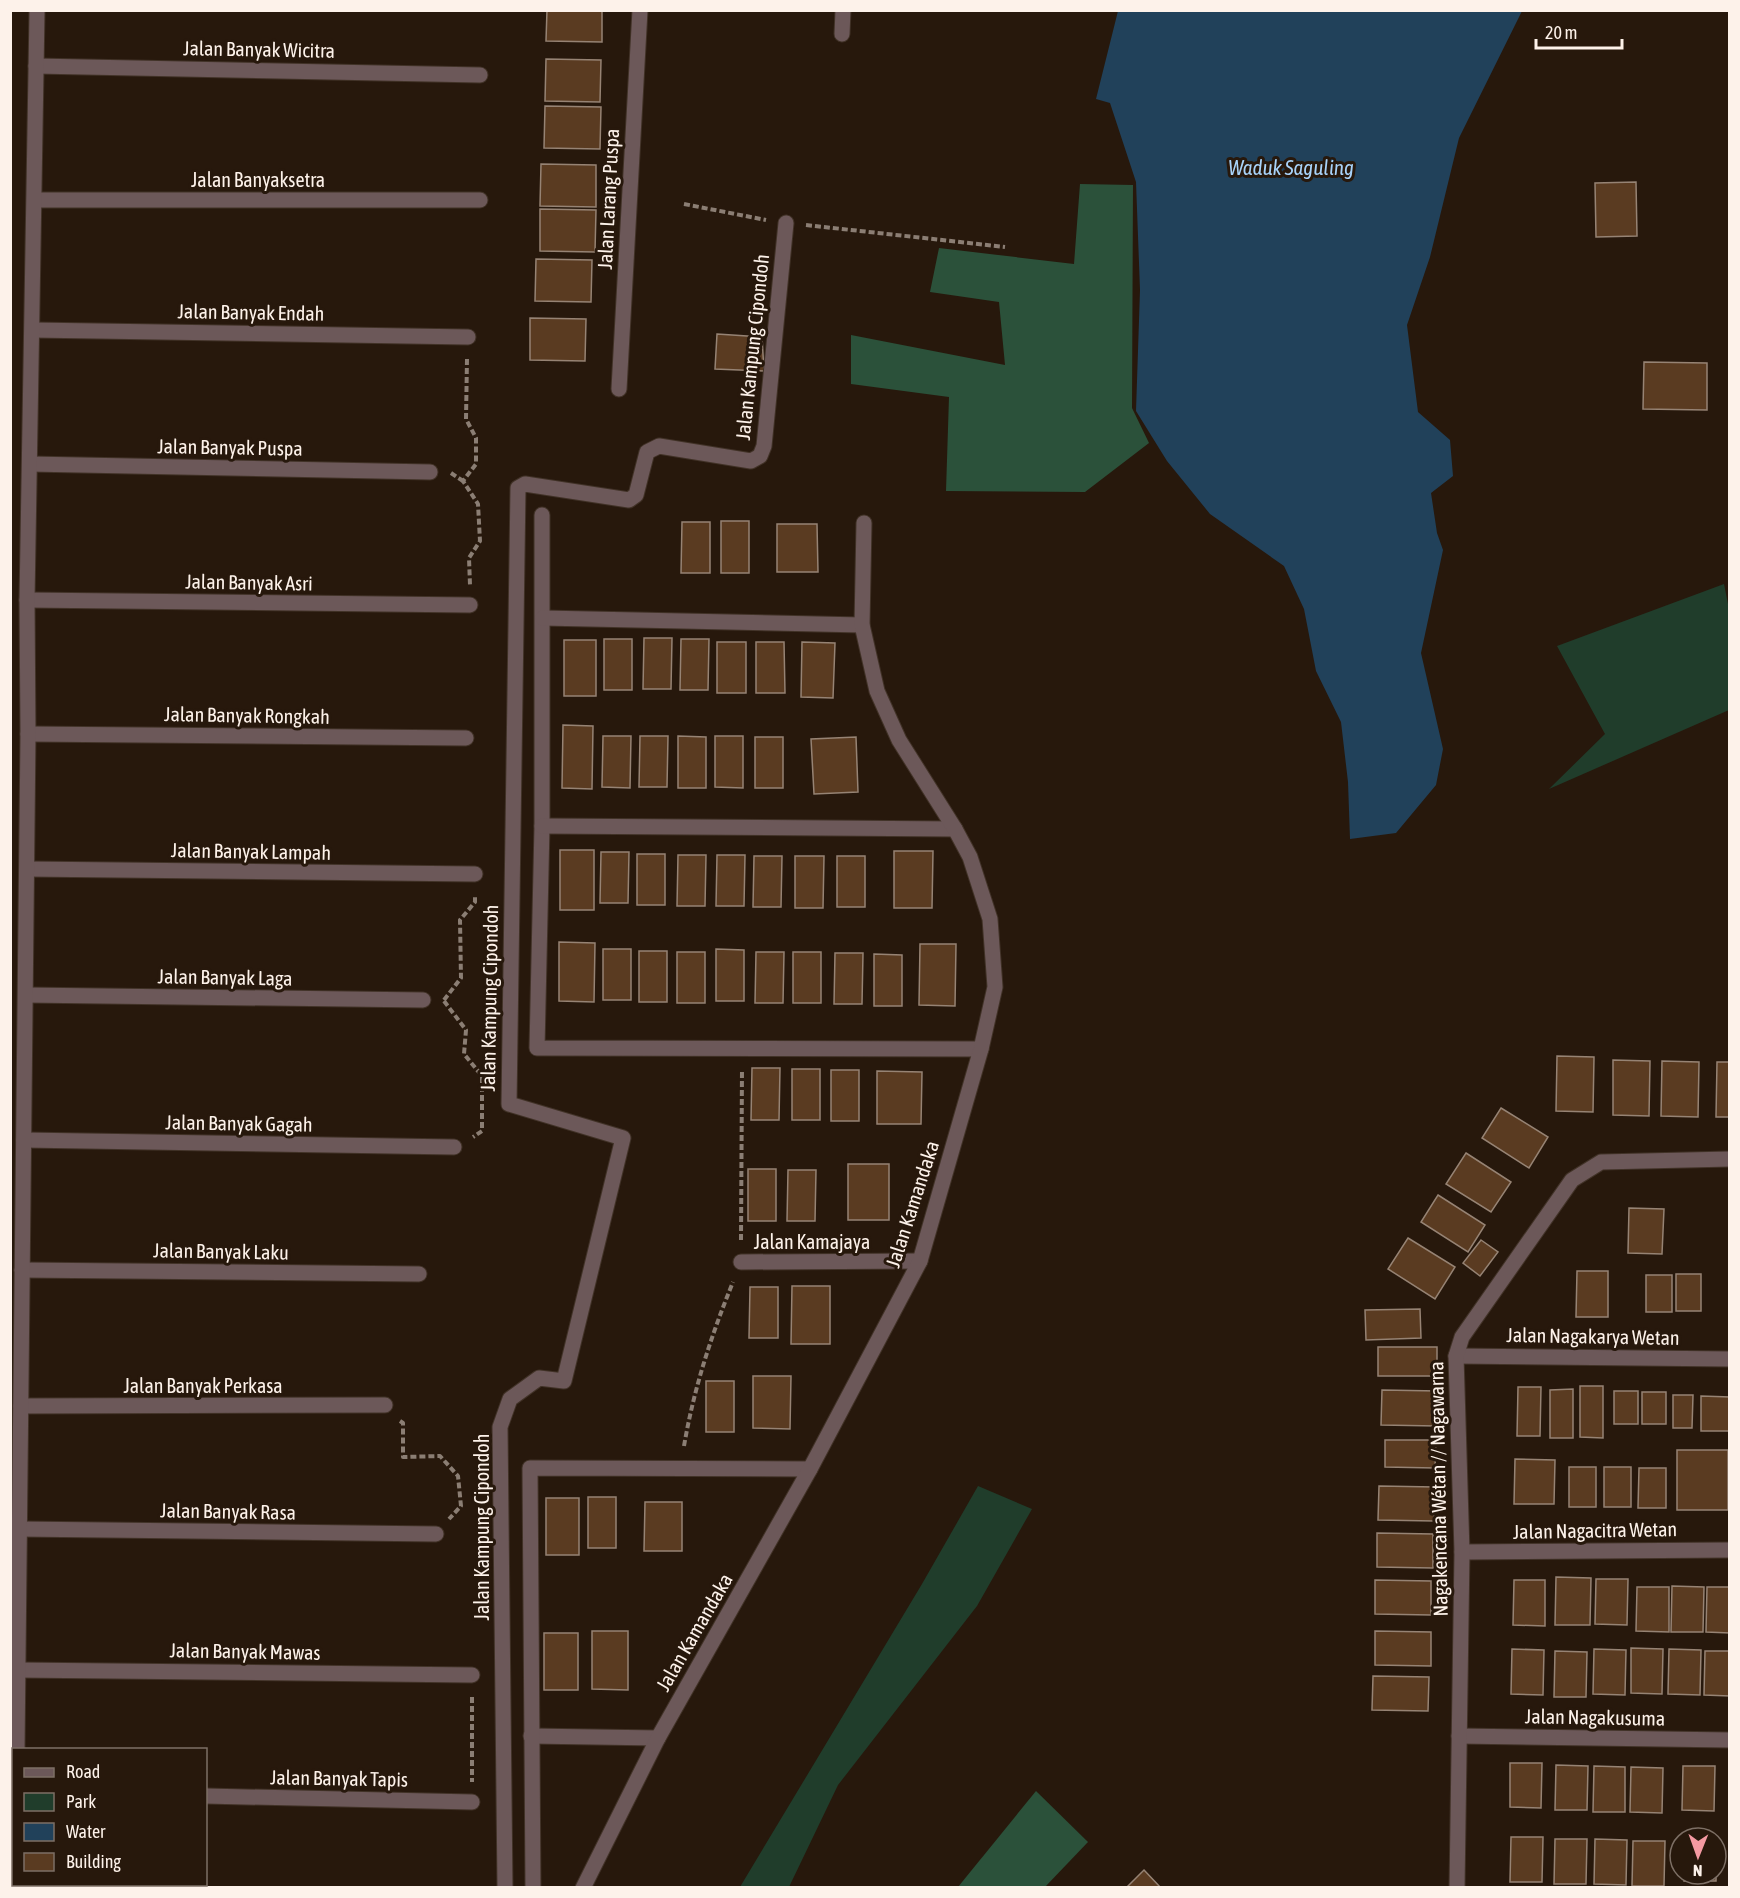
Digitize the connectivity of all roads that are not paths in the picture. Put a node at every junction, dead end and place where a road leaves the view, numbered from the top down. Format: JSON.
{"nodes":[{"id":1,"x":640,"y":10,"type":"edge"},
{"id":2,"x":843,"y":10,"type":"edge"},
{"id":3,"x":37,"y":12,"type":"edge"},
{"id":4,"x":842,"y":34,"type":"dead end"},
{"id":5,"x":36,"y":66,"type":"junction"},
{"id":6,"x":480,"y":75,"type":"dead end"},
{"id":7,"x":35,"y":200,"type":"junction"},
{"id":8,"x":480,"y":200,"type":"dead end"},
{"id":9,"x":786,"y":223,"type":"road end"},
{"id":10,"x":33,"y":330,"type":"junction"},
{"id":11,"x":468,"y":337,"type":"road end"},
{"id":12,"x":619,"y":389,"type":"dead end"},
{"id":13,"x":30,"y":464,"type":"junction"},
{"id":14,"x":430,"y":472,"type":"dead end"},
{"id":15,"x":542,"y":515,"type":"dead end"},
{"id":16,"x":864,"y":523,"type":"dead end"},
{"id":17,"x":27,"y":600,"type":"junction"},
{"id":18,"x":470,"y":605,"type":"road end"},
{"id":19,"x":543,"y":618,"type":"junction"},
{"id":20,"x":862,"y":624,"type":"junction"},
{"id":21,"x":28,"y":734,"type":"junction"},
{"id":22,"x":466,"y":738,"type":"dead end"},
{"id":23,"x":542,"y":826,"type":"junction"},
{"id":24,"x":955,"y":829,"type":"junction"},
{"id":25,"x":27,"y":869,"type":"junction"},
{"id":26,"x":476,"y":874,"type":"road end"},
{"id":27,"x":26,"y":994,"type":"junction"},
{"id":28,"x":423,"y":1000,"type":"road end"},
{"id":29,"x":981,"y":1049,"type":"junction"},
{"id":30,"x":24,"y":1140,"type":"junction"},
{"id":31,"x":454,"y":1147,"type":"road end"},
{"id":32,"x":1730,"y":1159,"type":"edge"},
{"id":33,"x":920,"y":1261,"type":"junction"},
{"id":34,"x":741,"y":1262,"type":"dead end"},
{"id":35,"x":22,"y":1270,"type":"junction"},
{"id":36,"x":419,"y":1274,"type":"dead end"},
{"id":37,"x":16,"y":1316,"type":"edge"},
{"id":38,"x":1456,"y":1356,"type":"junction"},
{"id":39,"x":1730,"y":1359,"type":"edge"},
{"id":40,"x":16,"y":1360,"type":"edge"},
{"id":41,"x":385,"y":1405,"type":"road end"},
{"id":42,"x":21,"y":1406,"type":"junction"},
{"id":43,"x":810,"y":1468,"type":"junction"},
{"id":44,"x":19,"y":1529,"type":"junction"},
{"id":45,"x":436,"y":1534,"type":"road end"},
{"id":46,"x":1730,"y":1550,"type":"edge"},
{"id":47,"x":1462,"y":1552,"type":"junction"},
{"id":48,"x":18,"y":1670,"type":"junction"},
{"id":49,"x":472,"y":1675,"type":"road end"},
{"id":50,"x":531,"y":1736,"type":"junction"},
{"id":51,"x":1459,"y":1736,"type":"junction"},
{"id":52,"x":658,"y":1738,"type":"junction"},
{"id":53,"x":1730,"y":1740,"type":"edge"},
{"id":54,"x":17,"y":1748,"type":"edge"},
{"id":55,"x":207,"y":1797,"type":"edge"},
{"id":56,"x":472,"y":1802,"type":"road end"},
{"id":57,"x":506,"y":1887,"type":"edge"},
{"id":58,"x":533,"y":1887,"type":"edge"},
{"id":59,"x":583,"y":1887,"type":"edge"},
{"id":60,"x":1457,"y":1887,"type":"edge"}],
"edges":[{"from":1,"to":12,"type":"street","name":"Jalan Larang Puspa"},
{"from":2,"to":4,"type":"street"},
{"from":3,"to":5,"type":"street"},
{"from":5,"to":6,"type":"street","name":"Jalan Banyak Wicitra"},
{"from":5,"to":7,"type":"street"},
{"from":7,"to":8,"type":"street","name":"Jalan Banyaksetra"},
{"from":7,"to":10,"type":"street"},
{"from":9,"to":57,"type":"street","name":"Jalan Kampung Cipondoh"},
{"from":10,"to":11,"type":"street","name":"Jalan Banyak Endah"},
{"from":10,"to":13,"type":"street"},
{"from":13,"to":14,"type":"street","name":"Jalan Banyak Puspa"},
{"from":13,"to":17,"type":"street"},
{"from":15,"to":19,"type":"street"},
{"from":16,"to":20,"type":"street","name":"Jalan Kamandaka"},
{"from":17,"to":18,"type":"street","name":"Jalan Banyak Asri"},
{"from":17,"to":21,"type":"street"},
{"from":19,"to":20,"type":"street"},
{"from":19,"to":23,"type":"street"},
{"from":20,"to":24,"type":"street","name":"Jalan Kamandaka"},
{"from":21,"to":22,"type":"street","name":"Jalan Banyak Rongkah"},
{"from":21,"to":25,"type":"street"},
{"from":23,"to":24,"type":"street"},
{"from":23,"to":29,"type":"street"},
{"from":24,"to":29,"type":"street","name":"Jalan Kamandaka"},
{"from":25,"to":26,"type":"street","name":"Jalan Banyak Lampah"},
{"from":25,"to":27,"type":"street"},
{"from":27,"to":28,"type":"street","name":"Jalan Banyak Laga"},
{"from":27,"to":30,"type":"street"},
{"from":29,"to":33,"type":"street","name":"Jalan Kamandaka"},
{"from":30,"to":31,"type":"street","name":"Jalan Banyak Gagah"},
{"from":30,"to":35,"type":"street"},
{"from":32,"to":38,"type":"street","name":"Nagakencana Wétan // Nagawarna"},
{"from":33,"to":34,"type":"street","name":"Jalan Kamajaya"},
{"from":33,"to":43,"type":"street","name":"Jalan Kamandaka"},
{"from":35,"to":36,"type":"street","name":"Jalan Banyak Laku"},
{"from":35,"to":37,"type":"street"},
{"from":37,"to":40,"type":"street"},
{"from":38,"to":39,"type":"street","name":"Jalan Nagakarya Wetan"},
{"from":38,"to":47,"type":"street","name":"Nagakencana Wétan // Nagawarna"},
{"from":40,"to":42,"type":"street"},
{"from":41,"to":42,"type":"street","name":"Jalan Banyak Perkasa"},
{"from":42,"to":44,"type":"street"},
{"from":43,"to":50,"type":"street"},
{"from":43,"to":52,"type":"street","name":"Jalan Kamandaka"},
{"from":44,"to":45,"type":"street","name":"Jalan Banyak Rasa"},
{"from":44,"to":48,"type":"street"},
{"from":46,"to":47,"type":"street","name":"Jalan Nagacitra Wetan"},
{"from":47,"to":51,"type":"street","name":"Nagakencana Wétan // Nagawarna"},
{"from":48,"to":49,"type":"street","name":"Jalan Banyak Mawas"},
{"from":48,"to":54,"type":"street"},
{"from":50,"to":52,"type":"street"},
{"from":50,"to":58,"type":"street"},
{"from":51,"to":53,"type":"street","name":"Jalan Nagakusuma"},
{"from":51,"to":60,"type":"street","name":"Nagakencana Wétan // Nagawarna"},
{"from":52,"to":59,"type":"street","name":"Jalan Kamandaka"},
{"from":55,"to":56,"type":"street","name":"Jalan Banyak Tapis"}]}
